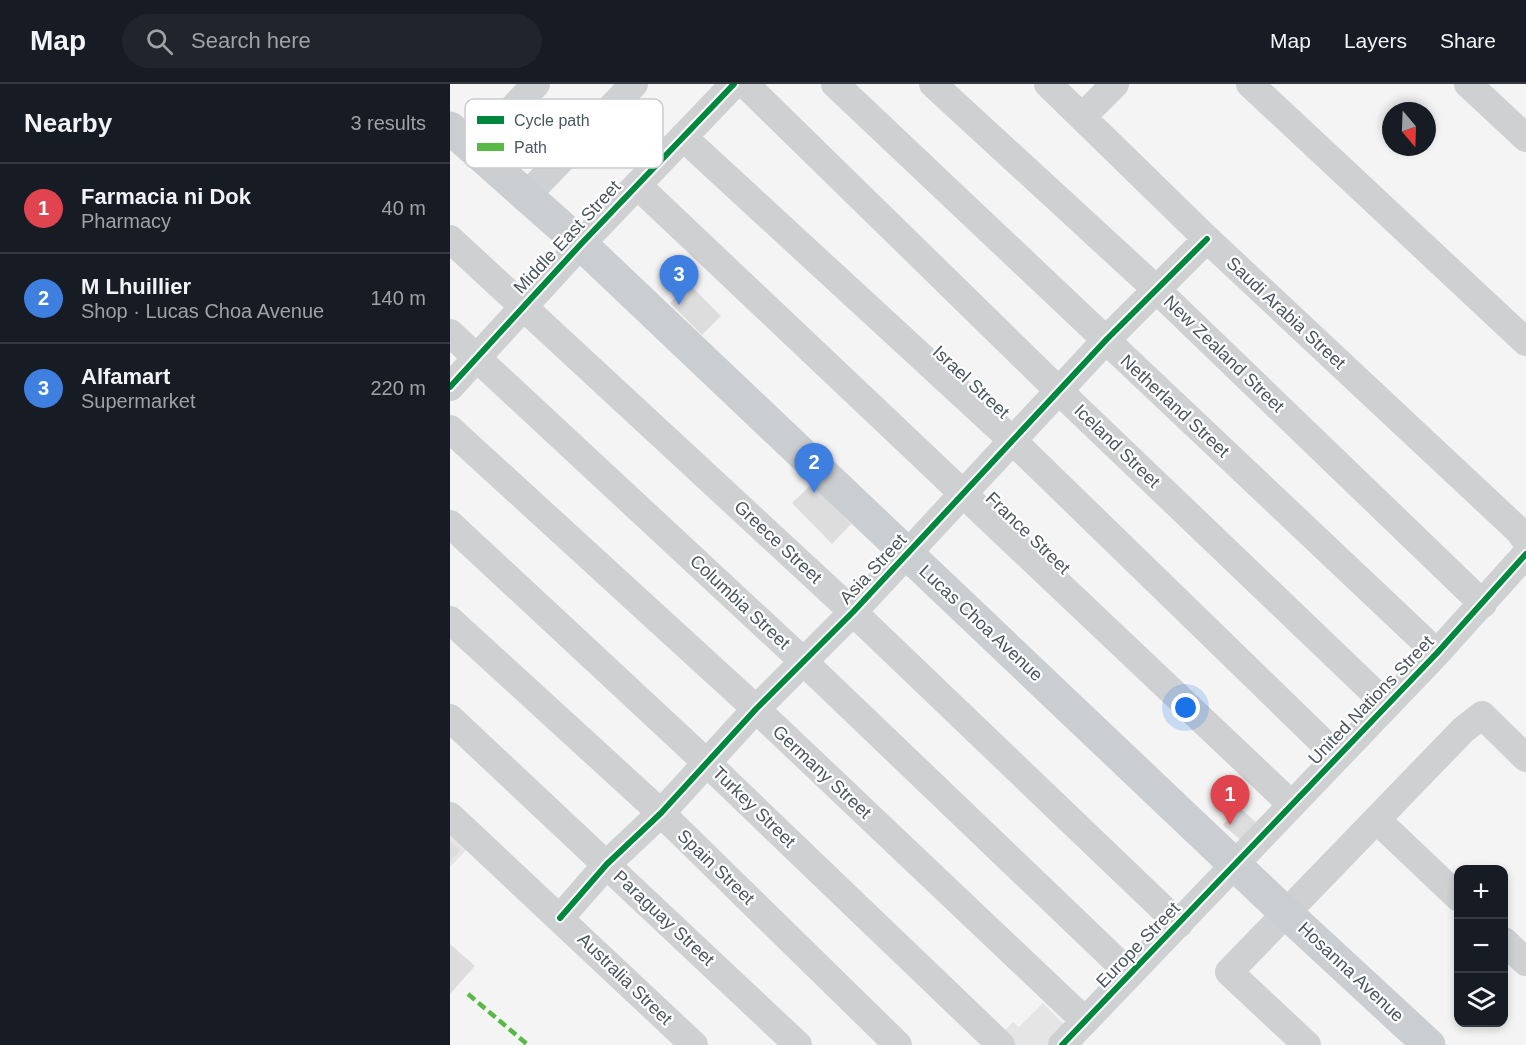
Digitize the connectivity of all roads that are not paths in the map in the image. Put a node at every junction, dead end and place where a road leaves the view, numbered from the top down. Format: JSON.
{"nodes":[{"id":1,"x":536,"y":84,"type":"edge"},
{"id":2,"x":634,"y":84,"type":"edge"},
{"id":3,"x":734,"y":84,"type":"edge"},
{"id":4,"x":745,"y":84,"type":"edge"},
{"id":5,"x":835,"y":84,"type":"edge"},
{"id":6,"x":933,"y":84,"type":"edge"},
{"id":7,"x":1048,"y":84,"type":"edge"},
{"id":8,"x":1115,"y":84,"type":"edge"},
{"id":9,"x":1250,"y":84,"type":"edge"},
{"id":10,"x":1468,"y":84,"type":"edge"},
{"id":11,"x":516,"y":99,"type":"edge"},
{"id":12,"x":620,"y":99,"type":"edge"},
{"id":13,"x":1082,"y":117,"type":"junction"},
{"id":14,"x":683,"y":137,"type":"junction"},
{"id":15,"x":1526,"y":138,"type":"edge"},
{"id":16,"x":663,"y":158,"type":"edge"},
{"id":17,"x":495,"y":168,"type":"edge"},
{"id":18,"x":553,"y":168,"type":"edge"},
{"id":19,"x":653,"y":168,"type":"edge"},
{"id":20,"x":637,"y":185,"type":"junction"},
{"id":21,"x":526,"y":196,"type":"junction"},
{"id":22,"x":450,"y":239,"type":"edge"},
{"id":23,"x":1207,"y":239,"type":"junction"},
{"id":24,"x":581,"y":244,"type":"junction"},
{"id":25,"x":1157,"y":290,"type":"junction"},
{"id":26,"x":525,"y":305,"type":"junction"},
{"id":27,"x":450,"y":333,"type":"edge"},
{"id":28,"x":1106,"y":340,"type":"junction"},
{"id":29,"x":1526,"y":342,"type":"edge"},
{"id":30,"x":478,"y":357,"type":"junction"},
{"id":31,"x":450,"y":387,"type":"edge"},
{"id":32,"x":1059,"y":391,"type":"junction"},
{"id":33,"x":450,"y":429,"type":"edge"},
{"id":34,"x":1013,"y":441,"type":"junction"},
{"id":35,"x":964,"y":493,"type":"junction"},
{"id":36,"x":450,"y":524,"type":"edge"},
{"id":37,"x":1526,"y":541,"type":"edge"},
{"id":38,"x":908,"y":554,"type":"junction"},
{"id":39,"x":1526,"y":554,"type":"edge"},
{"id":40,"x":1484,"y":604,"type":"junction"},
{"id":41,"x":853,"y":612,"type":"junction"},
{"id":42,"x":450,"y":620,"type":"edge"},
{"id":43,"x":1437,"y":653,"type":"junction"},
{"id":44,"x":804,"y":662,"type":"junction"},
{"id":45,"x":1387,"y":705,"type":"junction"},
{"id":46,"x":756,"y":709,"type":"junction"},
{"id":47,"x":450,"y":718,"type":"edge"},
{"id":48,"x":1337,"y":756,"type":"junction"},
{"id":49,"x":1526,"y":758,"type":"edge"},
{"id":50,"x":708,"y":764,"type":"junction"},
{"id":51,"x":1292,"y":805,"type":"junction"},
{"id":52,"x":661,"y":813,"type":"junction"},
{"id":53,"x":450,"y":816,"type":"edge"},
{"id":54,"x":1377,"y":820,"type":"junction"},
{"id":55,"x":607,"y":864,"type":"junction"},
{"id":56,"x":1236,"y":865,"type":"junction"},
{"id":57,"x":1454,"y":893,"type":"edge"},
{"id":58,"x":1280,"y":907,"type":"junction"},
{"id":59,"x":560,"y":918,"type":"junction"},
{"id":60,"x":1179,"y":924,"type":"junction"},
{"id":61,"x":1508,"y":946,"type":"edge"},
{"id":62,"x":1526,"y":962,"type":"edge"},
{"id":63,"x":1130,"y":974,"type":"junction"},
{"id":64,"x":1085,"y":1021,"type":"junction"},
{"id":65,"x":694,"y":1045,"type":"edge"},
{"id":66,"x":798,"y":1045,"type":"edge"},
{"id":67,"x":898,"y":1045,"type":"edge"},
{"id":68,"x":1001,"y":1045,"type":"edge"},
{"id":69,"x":1062,"y":1045,"type":"edge"},
{"id":70,"x":1307,"y":1045,"type":"edge"},
{"id":71,"x":1429,"y":1045,"type":"edge"}],
"edges":[{"from":1,"to":11,"type":"street"},
{"from":2,"to":12,"type":"street"},
{"from":3,"to":14,"type":"street","name":"Middle East Street"},
{"from":4,"to":32,"type":"street","name":"Iceland Street"},
{"from":5,"to":28,"type":"street","name":"Netherland Street"},
{"from":6,"to":25,"type":"street","name":"New Zealand Street"},
{"from":7,"to":13,"type":"street","name":"Saudi Arabia Street"},
{"from":8,"to":13,"type":"street"},
{"from":9,"to":29,"type":"street"},
{"from":10,"to":15,"type":"street"},
{"from":13,"to":23,"type":"street","name":"Saudi Arabia Street"},
{"from":14,"to":16,"type":"street","name":"Middle East Street"},
{"from":14,"to":34,"type":"street","name":"Israel Street"},
{"from":17,"to":21,"type":"main road","name":"Lucas Choa Avenue"},
{"from":18,"to":21,"type":"street"},
{"from":19,"to":20,"type":"street","name":"Middle East Street"},
{"from":20,"to":24,"type":"street","name":"Middle East Street"},
{"from":20,"to":35,"type":"street","name":"France Street"},
{"from":21,"to":24,"type":"main road","name":"Lucas Choa Avenue"},
{"from":22,"to":26,"type":"street","name":"Greece Street"},
{"from":23,"to":25,"type":"street","name":"Asia Street"},
{"from":23,"to":37,"type":"street","name":"Saudi Arabia Street"},
{"from":24,"to":26,"type":"street","name":"Middle East Street"},
{"from":24,"to":38,"type":"main road","name":"Lucas Choa Avenue"},
{"from":25,"to":28,"type":"street","name":"Asia Street"},
{"from":25,"to":40,"type":"street","name":"New Zealand Street"},
{"from":26,"to":30,"type":"street","name":"Middle East Street"},
{"from":26,"to":41,"type":"street","name":"Greece Street"},
{"from":27,"to":30,"type":"street","name":"Columbia Street"},
{"from":28,"to":32,"type":"street","name":"Asia Street"},
{"from":28,"to":43,"type":"street","name":"Netherland Street"},
{"from":30,"to":31,"type":"street","name":"Middle East Street"},
{"from":30,"to":44,"type":"street","name":"Columbia Street"},
{"from":32,"to":34,"type":"street","name":"Asia Street"},
{"from":32,"to":45,"type":"street","name":"Iceland Street"},
{"from":33,"to":46,"type":"street","name":"Germany Street"},
{"from":34,"to":35,"type":"street","name":"Asia Street"},
{"from":34,"to":48,"type":"street","name":"Israel Street"},
{"from":35,"to":38,"type":"street","name":"Asia Street"},
{"from":35,"to":51,"type":"street","name":"France Street"},
{"from":36,"to":50,"type":"street","name":"Turkey Street"},
{"from":38,"to":41,"type":"street","name":"Asia Street"},
{"from":38,"to":56,"type":"main road","name":"Lucas Choa Avenue"},
{"from":39,"to":40,"type":"street","name":"United Nations Street"},
{"from":40,"to":43,"type":"street","name":"United Nations Street"},
{"from":41,"to":44,"type":"street","name":"Asia Street"},
{"from":41,"to":60,"type":"street","name":"Greece Street"},
{"from":42,"to":52,"type":"street","name":"Spain Street"},
{"from":43,"to":45,"type":"street","name":"United Nations Street"},
{"from":44,"to":46,"type":"street","name":"Asia Street"},
{"from":44,"to":63,"type":"street","name":"Columbia Street"},
{"from":45,"to":48,"type":"street","name":"United Nations Street"},
{"from":46,"to":50,"type":"street","name":"Asia Street"},
{"from":46,"to":64,"type":"street","name":"Germany Street"},
{"from":47,"to":55,"type":"street","name":"Paraguay Street"},
{"from":48,"to":51,"type":"street","name":"United Nations Street"},
{"from":49,"to":54,"type":"street"},
{"from":50,"to":52,"type":"street","name":"Asia Street"},
{"from":50,"to":68,"type":"street","name":"Turkey Street"},
{"from":51,"to":56,"type":"street","name":"United Nations Street"},
{"from":52,"to":55,"type":"street","name":"Asia Street"},
{"from":52,"to":67,"type":"street","name":"Spain Street"},
{"from":53,"to":59,"type":"street","name":"Australia Street"},
{"from":54,"to":57,"type":"street"},
{"from":54,"to":58,"type":"street"},
{"from":55,"to":59,"type":"street","name":"Asia Street"},
{"from":55,"to":66,"type":"street","name":"Paraguay Street"},
{"from":56,"to":58,"type":"main road","name":"Lucas Choa Avenue"},
{"from":56,"to":60,"type":"street","name":"Europe Street"},
{"from":58,"to":70,"type":"street"},
{"from":58,"to":71,"type":"main road","name":"Hosanna Avenue"},
{"from":59,"to":65,"type":"street","name":"Australia Street"},
{"from":60,"to":63,"type":"street","name":"Europe Street"},
{"from":61,"to":62,"type":"street"},
{"from":63,"to":64,"type":"street","name":"Europe Street"},
{"from":64,"to":69,"type":"street","name":"Europe Street"}]}
